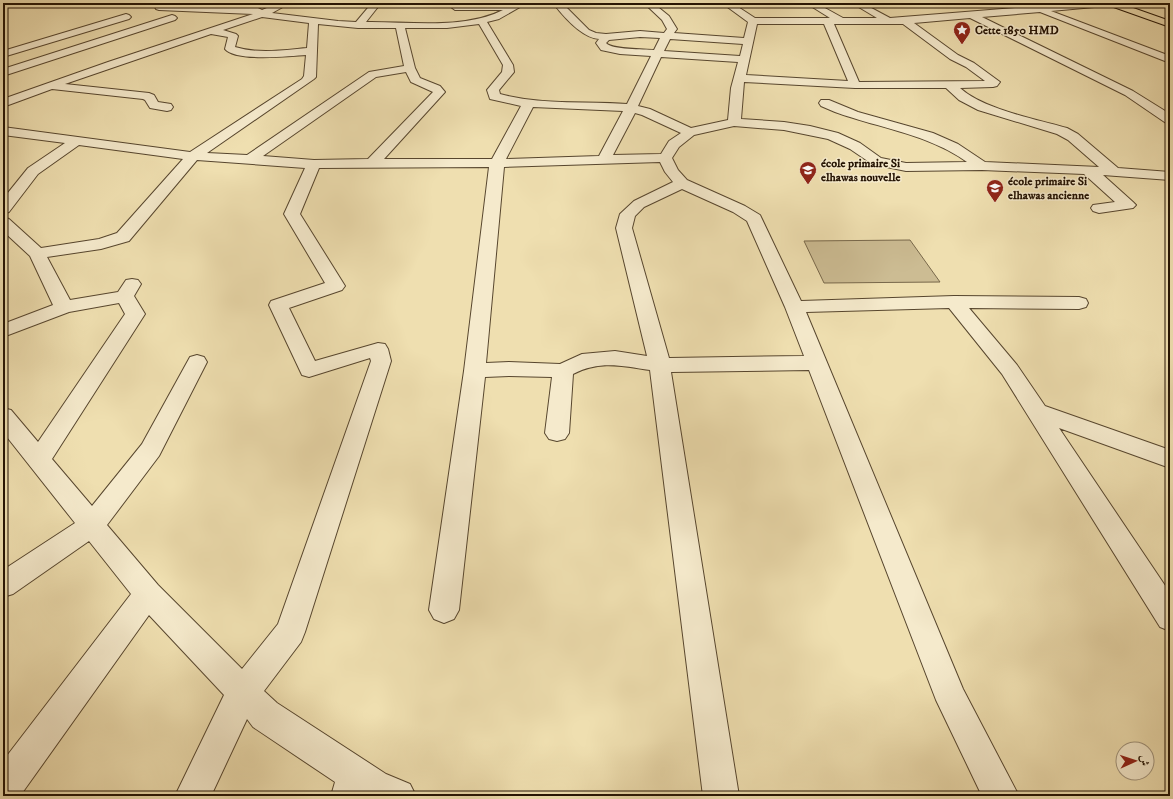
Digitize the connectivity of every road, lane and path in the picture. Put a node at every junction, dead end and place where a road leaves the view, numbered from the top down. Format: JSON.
{"nodes":[{"id":1,"x":168,"y":3,"type":"edge"},
{"id":2,"x":286,"y":3,"type":"edge"},
{"id":3,"x":377,"y":3,"type":"edge"},
{"id":4,"x":557,"y":3,"type":"edge"},
{"id":5,"x":648,"y":3,"type":"edge"},
{"id":6,"x":726,"y":3,"type":"edge"},
{"id":7,"x":810,"y":3,"type":"edge"},
{"id":8,"x":856,"y":3,"type":"edge"},
{"id":9,"x":1025,"y":3,"type":"edge"},
{"id":10,"x":1105,"y":3,"type":"edge"},
{"id":11,"x":1111,"y":3,"type":"edge"},
{"id":12,"x":456,"y":5,"type":"edge"},
{"id":13,"x":520,"y":5,"type":"edge"},
{"id":14,"x":222,"y":6,"type":"edge"},
{"id":15,"x":950,"y":6,"type":"dead end"},
{"id":16,"x":1040,"y":9,"type":"junction"},
{"id":17,"x":153,"y":10,"type":"junction"},
{"id":18,"x":780,"y":10,"type":"dead end"},
{"id":19,"x":264,"y":13,"type":"junction"},
{"id":20,"x":134,"y":15,"type":"dead end"},
{"id":21,"x":972,"y":16,"type":"junction"},
{"id":22,"x":172,"y":18,"type":"junction"},
{"id":23,"x":183,"y":20,"type":"dead end"},
{"id":24,"x":798,"y":20,"type":"junction"},
{"id":25,"x":314,"y":21,"type":"junction"},
{"id":26,"x":482,"y":21,"type":"junction"},
{"id":27,"x":753,"y":21,"type":"junction"},
{"id":28,"x":828,"y":21,"type":"junction"},
{"id":29,"x":842,"y":21,"type":"junction"},
{"id":30,"x":889,"y":21,"type":"junction"},
{"id":31,"x":905,"y":21,"type":"junction"},
{"id":32,"x":1170,"y":24,"type":"edge"},
{"id":33,"x":358,"y":25,"type":"junction"},
{"id":34,"x":400,"y":25,"type":"junction"},
{"id":35,"x":447,"y":25,"type":"junction"},
{"id":36,"x":222,"y":27,"type":"junction"},
{"id":37,"x":211,"y":31,"type":"junction"},
{"id":38,"x":77,"y":32,"type":"junction"},
{"id":39,"x":666,"y":36,"type":"junction"},
{"id":40,"x":606,"y":37,"type":"junction"},
{"id":41,"x":108,"y":38,"type":"junction"},
{"id":42,"x":749,"y":41,"type":"junction"},
{"id":43,"x":157,"y":49,"type":"junction"},
{"id":44,"x":311,"y":51,"type":"junction"},
{"id":45,"x":658,"y":53,"type":"junction"},
{"id":46,"x":3,"y":54,"type":"edge"},
{"id":47,"x":744,"y":59,"type":"junction"},
{"id":48,"x":3,"y":60,"type":"edge"},
{"id":49,"x":1170,"y":60,"type":"edge"},
{"id":50,"x":28,"y":64,"type":"junction"},
{"id":51,"x":410,"y":68,"type":"junction"},
{"id":52,"x":3,"y":73,"type":"edge"},
{"id":53,"x":81,"y":75,"type":"junction"},
{"id":54,"x":740,"y":78,"type":"junction"},
{"id":55,"x":855,"y":85,"type":"junction"},
{"id":56,"x":950,"y":85,"type":"junction"},
{"id":57,"x":49,"y":87,"type":"junction"},
{"id":58,"x":3,"y":103,"type":"edge"},
{"id":59,"x":529,"y":103,"type":"junction"},
{"id":60,"x":825,"y":103,"type":"dead end"},
{"id":61,"x":167,"y":107,"type":"dead end"},
{"id":62,"x":631,"y":108,"type":"junction"},
{"id":63,"x":1170,"y":120,"type":"edge"},
{"id":64,"x":734,"y":122,"type":"junction"},
{"id":65,"x":3,"y":131,"type":"edge"},
{"id":66,"x":690,"y":132,"type":"junction"},
{"id":67,"x":75,"y":142,"type":"junction"},
{"id":68,"x":192,"y":156,"type":"junction"},
{"id":69,"x":665,"y":158,"type":"junction"},
{"id":70,"x":249,"y":160,"type":"junction"},
{"id":71,"x":604,"y":160,"type":"junction"},
{"id":72,"x":497,"y":163,"type":"junction"},
{"id":73,"x":314,"y":164,"type":"junction"},
{"id":74,"x":372,"y":164,"type":"junction"},
{"id":75,"x":982,"y":166,"type":"junction"},
{"id":76,"x":1088,"y":170,"type":"junction"},
{"id":77,"x":1114,"y":172,"type":"junction"},
{"id":78,"x":1170,"y":176,"type":"edge"},
{"id":79,"x":682,"y":183,"type":"junction"},
{"id":80,"x":1099,"y":208,"type":"dead end"},
{"id":81,"x":3,"y":209,"type":"edge"},
{"id":82,"x":3,"y":222,"type":"edge"},
{"id":83,"x":37,"y":254,"type":"junction"},
{"id":84,"x":954,"y":302,"type":"junction"},
{"id":85,"x":1079,"y":303,"type":"dead end"},
{"id":86,"x":64,"y":307,"type":"junction"},
{"id":87,"x":794,"y":307,"type":"junction"},
{"id":88,"x":3,"y":331,"type":"edge"},
{"id":89,"x":197,"y":362,"type":"dead end"},
{"id":90,"x":816,"y":363,"type":"junction"},
{"id":91,"x":660,"y":365,"type":"junction"},
{"id":92,"x":475,"y":371,"type":"junction"},
{"id":93,"x":563,"y":371,"type":"junction"},
{"id":94,"x":1036,"y":411,"type":"junction"},
{"id":95,"x":3,"y":416,"type":"edge"},
{"id":96,"x":557,"y":432,"type":"dead end"},
{"id":97,"x":39,"y":459,"type":"junction"},
{"id":98,"x":1170,"y":459,"type":"edge"},
{"id":99,"x":92,"y":525,"type":"junction"},
{"id":100,"x":3,"y":584,"type":"edge"},
{"id":101,"x":148,"y":594,"type":"junction"},
{"id":102,"x":444,"y":610,"type":"dead end"},
{"id":103,"x":1170,"y":618,"type":"edge"},
{"id":104,"x":242,"y":692,"type":"junction"},
{"id":105,"x":352,"y":785,"type":"edge"},
{"id":106,"x":3,"y":790,"type":"edge"},
{"id":107,"x":193,"y":796,"type":"edge"},
{"id":108,"x":398,"y":796,"type":"edge"},
{"id":109,"x":721,"y":796,"type":"edge"},
{"id":110,"x":1001,"y":796,"type":"edge"}],
"edges":[{"from":1,"to":17,"type":"street"},
{"from":2,"to":19,"type":"street"},
{"from":3,"to":33,"type":"street"},
{"from":4,"to":40,"type":"street"},
{"from":5,"to":39,"type":"street"},
{"from":6,"to":27,"type":"street"},
{"from":7,"to":29,"type":"street"},
{"from":8,"to":30,"type":"street"},
{"from":9,"to":16,"type":"street"},
{"from":10,"to":16,"type":"street"},
{"from":11,"to":32,"type":"main road"},
{"from":12,"to":13,"type":"street"},
{"from":12,"to":35,"type":"street"},
{"from":13,"to":26,"type":"street"},
{"from":14,"to":17,"type":"street"},
{"from":14,"to":19,"type":"street"},
{"from":14,"to":36,"type":"street"},
{"from":15,"to":21,"type":"street"},
{"from":16,"to":21,"type":"street"},
{"from":16,"to":49,"type":"street"},
{"from":17,"to":22,"type":"street"},
{"from":18,"to":24,"type":"street"},
{"from":19,"to":25,"type":"street"},
{"from":19,"to":36,"type":"street"},
{"from":20,"to":38,"type":"street"},
{"from":21,"to":31,"type":"street"},
{"from":21,"to":63,"type":"street"},
{"from":22,"to":23,"type":"street"},
{"from":22,"to":41,"type":"street"},
{"from":24,"to":27,"type":"street"},
{"from":24,"to":28,"type":"street"},
{"from":25,"to":33,"type":"street"},
{"from":25,"to":44,"type":"street"},
{"from":26,"to":35,"type":"street"},
{"from":26,"to":59,"type":"street"},
{"from":27,"to":42,"type":"street"},
{"from":28,"to":29,"type":"street"},
{"from":28,"to":55,"type":"street"},
{"from":29,"to":30,"type":"street"},
{"from":30,"to":31,"type":"street"},
{"from":31,"to":56,"type":"street"},
{"from":33,"to":34,"type":"street"},
{"from":34,"to":35,"type":"street"},
{"from":34,"to":51,"type":"street"},
{"from":36,"to":37,"type":"street"},
{"from":37,"to":43,"type":"street"},
{"from":37,"to":44,"type":"street"},
{"from":38,"to":41,"type":"street"},
{"from":38,"to":46,"type":"street"},
{"from":39,"to":40,"type":"street"},
{"from":39,"to":42,"type":"street"},
{"from":39,"to":45,"type":"street"},
{"from":40,"to":45,"type":"street"},
{"from":41,"to":43,"type":"street"},
{"from":41,"to":50,"type":"street"},
{"from":42,"to":47,"type":"street"},
{"from":43,"to":53,"type":"street"},
{"from":44,"to":68,"type":"street"},
{"from":45,"to":47,"type":"street"},
{"from":45,"to":62,"type":"street"},
{"from":47,"to":54,"type":"street"},
{"from":48,"to":50,"type":"street"},
{"from":50,"to":52,"type":"street"},
{"from":50,"to":53,"type":"street"},
{"from":51,"to":70,"type":"street"},
{"from":51,"to":74,"type":"street"},
{"from":53,"to":57,"type":"street"},
{"from":54,"to":55,"type":"street"},
{"from":54,"to":64,"type":"street"},
{"from":55,"to":56,"type":"street"},
{"from":56,"to":77,"type":"street"},
{"from":57,"to":58,"type":"street"},
{"from":57,"to":61,"type":"street"},
{"from":59,"to":62,"type":"street"},
{"from":59,"to":72,"type":"street"},
{"from":60,"to":75,"type":"street"},
{"from":62,"to":66,"type":"street"},
{"from":62,"to":71,"type":"street"},
{"from":64,"to":66,"type":"street"},
{"from":64,"to":75,"type":"street"},
{"from":65,"to":67,"type":"street"},
{"from":66,"to":69,"type":"street"},
{"from":67,"to":68,"type":"street"},
{"from":67,"to":81,"type":"street"},
{"from":68,"to":70,"type":"street"},
{"from":68,"to":83,"type":"street"},
{"from":69,"to":71,"type":"street"},
{"from":69,"to":79,"type":"street"},
{"from":70,"to":73,"type":"street"},
{"from":71,"to":72,"type":"street"},
{"from":72,"to":74,"type":"street"},
{"from":72,"to":92,"type":"street"},
{"from":73,"to":74,"type":"street"},
{"from":73,"to":104,"type":"street"},
{"from":75,"to":76,"type":"street"},
{"from":76,"to":77,"type":"street"},
{"from":76,"to":80,"type":"street"},
{"from":77,"to":78,"type":"street"},
{"from":79,"to":87,"type":"street"},
{"from":79,"to":91,"type":"street"},
{"from":82,"to":83,"type":"street"},
{"from":83,"to":86,"type":"street"},
{"from":84,"to":85,"type":"street"},
{"from":84,"to":87,"type":"street"},
{"from":84,"to":94,"type":"street"},
{"from":86,"to":88,"type":"street"},
{"from":86,"to":97,"type":"street"},
{"from":87,"to":90,"type":"street"},
{"from":89,"to":99,"type":"street"},
{"from":90,"to":91,"type":"street"},
{"from":90,"to":110,"type":"street"},
{"from":91,"to":93,"type":"street"},
{"from":91,"to":109,"type":"street"},
{"from":92,"to":93,"type":"street"},
{"from":92,"to":102,"type":"street"},
{"from":93,"to":96,"type":"street"},
{"from":94,"to":98,"type":"street"},
{"from":94,"to":103,"type":"street"},
{"from":95,"to":97,"type":"street"},
{"from":97,"to":99,"type":"street"},
{"from":99,"to":100,"type":"street"},
{"from":99,"to":101,"type":"street"},
{"from":101,"to":104,"type":"street"},
{"from":101,"to":106,"type":"street"},
{"from":104,"to":105,"type":"street"},
{"from":104,"to":107,"type":"street"},
{"from":105,"to":108,"type":"street"}]}
